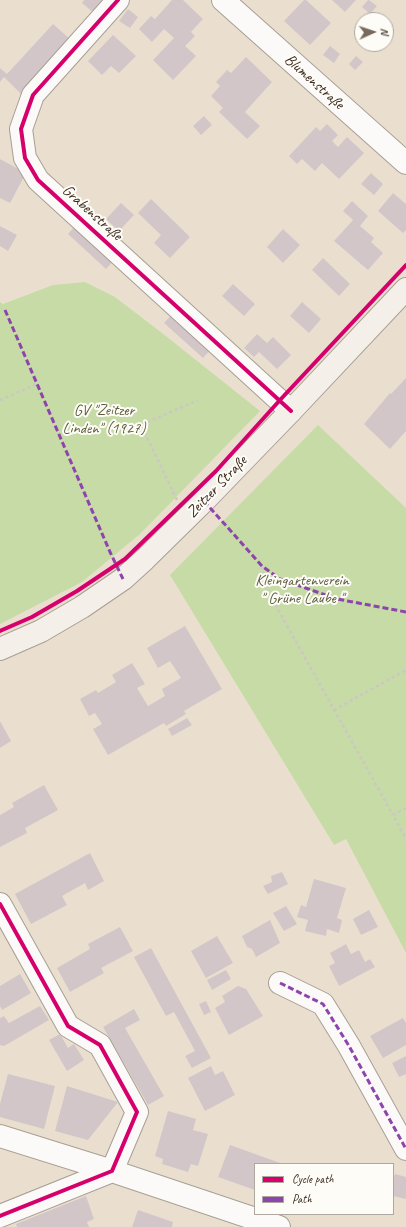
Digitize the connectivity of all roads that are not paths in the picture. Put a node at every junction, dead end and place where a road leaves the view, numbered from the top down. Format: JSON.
{"nodes":[{"id":1,"x":118,"y":0,"type":"edge"},
{"id":2,"x":223,"y":0,"type":"edge"},
{"id":3,"x":406,"y":163,"type":"edge"},
{"id":4,"x":406,"y":289,"type":"edge"},
{"id":5,"x":291,"y":411,"type":"junction"},
{"id":6,"x":0,"y":649,"type":"edge"},
{"id":7,"x":0,"y":904,"type":"edge"},
{"id":8,"x":280,"y":983,"type":"dead end"},
{"id":9,"x":0,"y":1136,"type":"edge"},
{"id":10,"x":406,"y":1149,"type":"edge"},
{"id":11,"x":112,"y":1171,"type":"junction"},
{"id":12,"x":0,"y":1216,"type":"edge"},
{"id":13,"x":279,"y":1227,"type":"edge"}],
"edges":[{"from":1,"to":5,"type":"street","name":"Grabenstraße"},
{"from":2,"to":3,"type":"street","name":"Blumenstraße"},
{"from":4,"to":5,"type":"main road","name":"Zeitzer Straße"},
{"from":5,"to":6,"type":"main road","name":"Zeitzer Straße"},
{"from":7,"to":11,"type":"street"},
{"from":8,"to":10,"type":"street"},
{"from":9,"to":11,"type":"street"},
{"from":11,"to":12,"type":"street"},
{"from":11,"to":13,"type":"street"}]}
